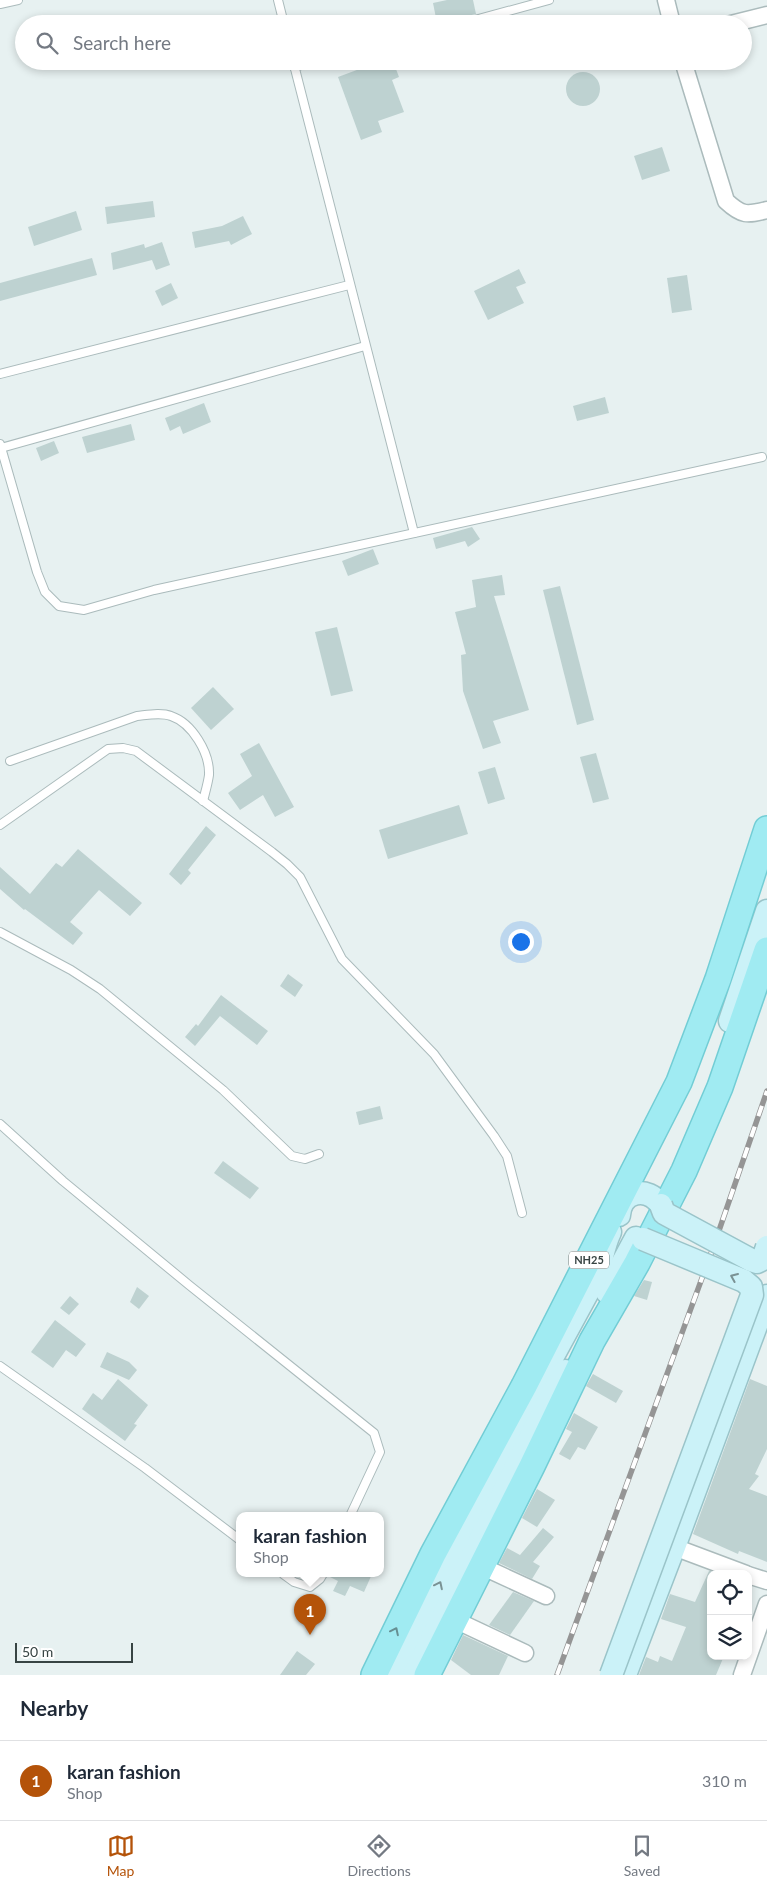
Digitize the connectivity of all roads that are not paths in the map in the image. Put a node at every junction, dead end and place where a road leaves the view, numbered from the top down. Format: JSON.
{"nodes":[{"id":1,"x":18,"y":0,"type":"edge"},
{"id":2,"x":278,"y":0,"type":"edge"},
{"id":3,"x":549,"y":0,"type":"edge"},
{"id":4,"x":666,"y":0,"type":"edge"},
{"id":5,"x":0,"y":4,"type":"edge"},
{"id":6,"x":282,"y":15,"type":"edge"},
{"id":7,"x":493,"y":15,"type":"edge"},
{"id":8,"x":670,"y":15,"type":"edge"},
{"id":9,"x":767,"y":15,"type":"edge"},
{"id":10,"x":752,"y":19,"type":"edge"},
{"id":11,"x":295,"y":70,"type":"edge"},
{"id":12,"x":685,"y":70,"type":"edge"},
{"id":13,"x":767,"y":210,"type":"edge"},
{"id":14,"x":349,"y":285,"type":"junction"},
{"id":15,"x":365,"y":346,"type":"junction"},
{"id":16,"x":0,"y":374,"type":"edge"},
{"id":17,"x":0,"y":446,"type":"edge"},
{"id":18,"x":762,"y":457,"type":"dead end"},
{"id":19,"x":414,"y":533,"type":"junction"},
{"id":20,"x":10,"y":761,"type":"dead end"},
{"id":21,"x":203,"y":801,"type":"junction"},
{"id":22,"x":0,"y":825,"type":"edge"},
{"id":23,"x":767,"y":829,"type":"edge"},
{"id":24,"x":767,"y":845,"type":"edge"},
{"id":25,"x":767,"y":911,"type":"edge"},
{"id":26,"x":0,"y":932,"type":"edge"},
{"id":27,"x":767,"y":950,"type":"edge"},
{"id":28,"x":0,"y":1124,"type":"edge"},
{"id":29,"x":319,"y":1154,"type":"dead end"},
{"id":30,"x":635,"y":1194,"type":"junction"},
{"id":31,"x":661,"y":1206,"type":"junction"},
{"id":32,"x":522,"y":1213,"type":"dead end"},
{"id":33,"x":618,"y":1217,"type":"junction"},
{"id":34,"x":639,"y":1238,"type":"junction"},
{"id":35,"x":767,"y":1247,"type":"edge"},
{"id":36,"x":767,"y":1296,"type":"edge"},
{"id":37,"x":0,"y":1366,"type":"edge"},
{"id":38,"x":352,"y":1512,"type":"edge"},
{"id":39,"x":236,"y":1537,"type":"edge"},
{"id":40,"x":674,"y":1547,"type":"junction"},
{"id":41,"x":481,"y":1566,"type":"junction"},
{"id":42,"x":736,"y":1570,"type":"edge"},
{"id":43,"x":752,"y":1576,"type":"edge"},
{"id":44,"x":287,"y":1577,"type":"edge"},
{"id":45,"x":321,"y":1577,"type":"edge"},
{"id":46,"x":767,"y":1581,"type":"edge"},
{"id":47,"x":546,"y":1596,"type":"dead end"},
{"id":48,"x":767,"y":1604,"type":"edge"},
{"id":49,"x":455,"y":1620,"type":"junction"},
{"id":50,"x":525,"y":1653,"type":"dead end"},
{"id":51,"x":374,"y":1675,"type":"edge"},
{"id":52,"x":394,"y":1675,"type":"edge"},
{"id":53,"x":414,"y":1675,"type":"edge"},
{"id":54,"x":427,"y":1675,"type":"edge"},
{"id":55,"x":611,"y":1675,"type":"edge"},
{"id":56,"x":625,"y":1675,"type":"edge"},
{"id":57,"x":742,"y":1675,"type":"edge"}],
"edges":[{"from":1,"to":5,"type":"lane"},
{"from":2,"to":6,"type":"lane"},
{"from":3,"to":7,"type":"lane"},
{"from":4,"to":8,"type":"street"},
{"from":9,"to":10,"type":"street"},
{"from":11,"to":14,"type":"lane"},
{"from":12,"to":13,"type":"street"},
{"from":14,"to":15,"type":"lane"},
{"from":14,"to":16,"type":"lane"},
{"from":15,"to":17,"type":"lane"},
{"from":15,"to":19,"type":"lane"},
{"from":17,"to":19,"type":"lane"},
{"from":18,"to":19,"type":"lane"},
{"from":20,"to":21,"type":"lane"},
{"from":21,"to":22,"type":"lane"},
{"from":21,"to":32,"type":"lane"},
{"from":51,"to":23,"type":"main road","number":"NH25","one_way":true},
{"from":24,"to":30,"type":"street"},
{"from":25,"to":31,"type":"street"},
{"from":26,"to":29,"type":"lane"},
{"from":27,"to":41,"type":"main road"},
{"from":28,"to":38,"type":"lane"},
{"from":30,"to":31,"type":"street"},
{"from":30,"to":33,"type":"street"},
{"from":31,"to":34,"type":"street"},
{"from":31,"to":35,"type":"street","bridge":true},
{"from":33,"to":34,"type":"street"},
{"from":52,"to":33,"type":"street","one_way":true},
{"from":34,"to":53,"type":"street"},
{"from":55,"to":34,"type":"street","one_way":true,"bridge":true},
{"from":36,"to":40,"type":"street"},
{"from":37,"to":39,"type":"lane"},
{"from":40,"to":42,"type":"street"},
{"from":40,"to":56,"type":"street"},
{"from":41,"to":47,"type":"street"},
{"from":41,"to":49,"type":"main road"},
{"from":43,"to":46,"type":"street"},
{"from":44,"to":45,"type":"lane"},
{"from":48,"to":57,"type":"street"},
{"from":49,"to":50,"type":"street"},
{"from":49,"to":54,"type":"main road"}]}
